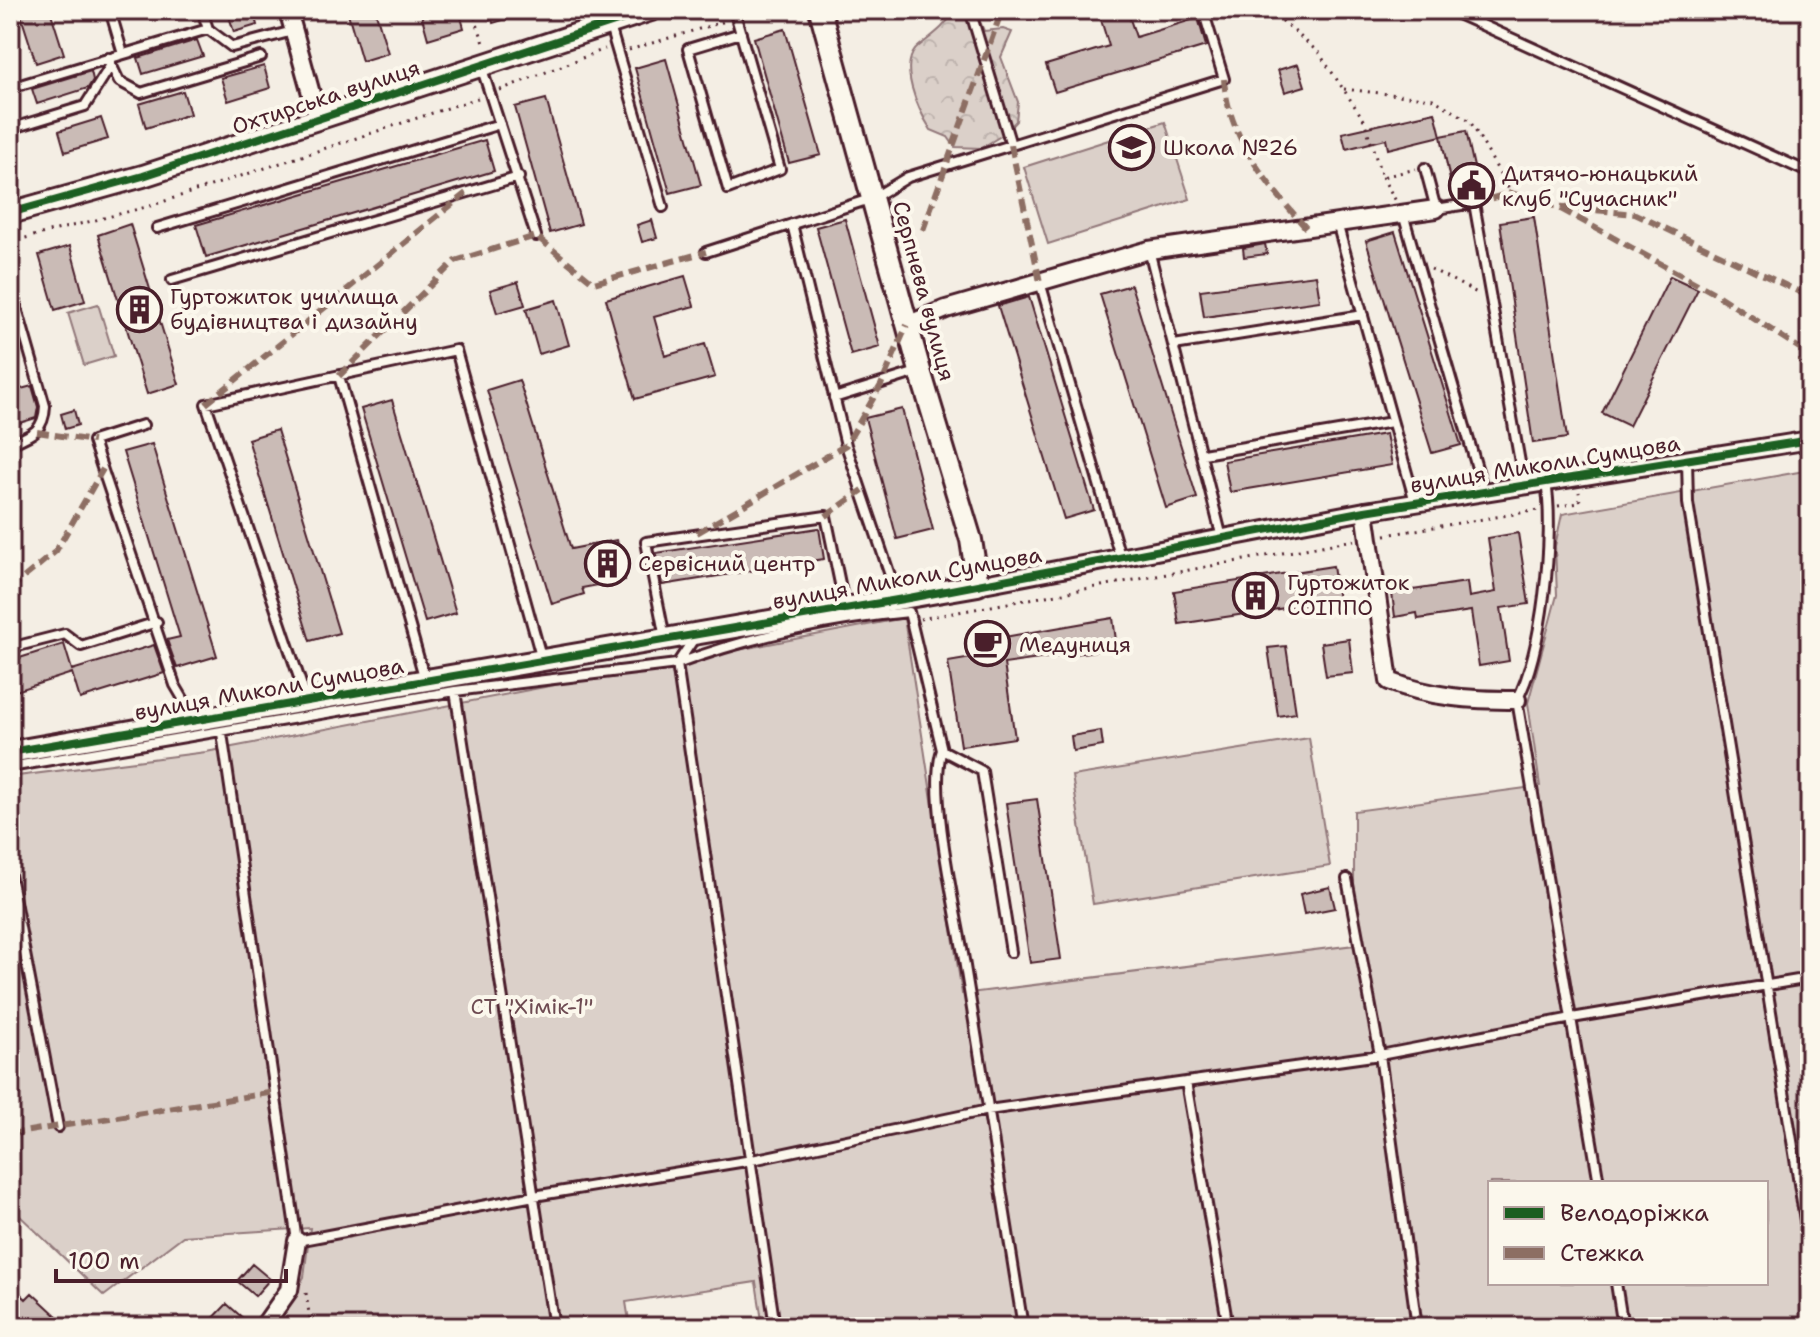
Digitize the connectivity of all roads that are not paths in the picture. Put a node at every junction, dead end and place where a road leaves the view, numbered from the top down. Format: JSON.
{"nodes":[{"id":1,"x":110,"y":10,"type":"edge"},
{"id":2,"x":202,"y":10,"type":"edge"},
{"id":3,"x":288,"y":10,"type":"edge"},
{"id":4,"x":651,"y":10,"type":"edge"},
{"id":5,"x":820,"y":10,"type":"edge"},
{"id":6,"x":970,"y":10,"type":"edge"},
{"id":7,"x":1203,"y":10,"type":"edge"},
{"id":8,"x":1449,"y":10,"type":"edge"},
{"id":9,"x":735,"y":14,"type":"edge"},
{"id":10,"x":609,"y":22,"type":"junction"},
{"id":11,"x":208,"y":29,"type":"junction"},
{"id":12,"x":293,"y":31,"type":"junction"},
{"id":13,"x":741,"y":33,"type":"junction"},
{"id":14,"x":123,"y":54,"type":"junction"},
{"id":15,"x":261,"y":57,"type":"dead end"},
{"id":16,"x":110,"y":62,"type":"junction"},
{"id":17,"x":481,"y":66,"type":"junction"},
{"id":18,"x":10,"y":88,"type":"edge"},
{"id":19,"x":318,"y":119,"type":"junction"},
{"id":20,"x":500,"y":124,"type":"junction"},
{"id":21,"x":10,"y":129,"type":"edge"},
{"id":22,"x":1011,"y":145,"type":"junction"},
{"id":23,"x":1425,"y":168,"type":"road end"},
{"id":24,"x":1810,"y":173,"type":"edge"},
{"id":25,"x":519,"y":177,"type":"junction"},
{"id":26,"x":873,"y":198,"type":"junction"},
{"id":27,"x":663,"y":207,"type":"dead end"},
{"id":28,"x":1436,"y":209,"type":"junction"},
{"id":29,"x":10,"y":213,"type":"edge"},
{"id":30,"x":1403,"y":213,"type":"junction"},
{"id":31,"x":1337,"y":223,"type":"junction"},
{"id":32,"x":792,"y":224,"type":"junction"},
{"id":33,"x":157,"y":228,"type":"dead end"},
{"id":34,"x":536,"y":236,"type":"dead end"},
{"id":35,"x":1149,"y":250,"type":"junction"},
{"id":36,"x":706,"y":252,"type":"dead end"},
{"id":37,"x":172,"y":280,"type":"dead end"},
{"id":38,"x":1040,"y":282,"type":"junction"},
{"id":39,"x":10,"y":284,"type":"edge"},
{"id":40,"x":1363,"y":315,"type":"junction"},
{"id":41,"x":907,"y":325,"type":"junction"},
{"id":42,"x":1174,"y":345,"type":"junction"},
{"id":43,"x":920,"y":371,"type":"junction"},
{"id":44,"x":339,"y":376,"type":"junction"},
{"id":45,"x":834,"y":398,"type":"junction"},
{"id":46,"x":1392,"y":422,"type":"junction"},
{"id":47,"x":143,"y":425,"type":"dead end"},
{"id":48,"x":1810,"y":440,"type":"edge"},
{"id":49,"x":10,"y":444,"type":"edge"},
{"id":50,"x":1203,"y":454,"type":"junction"},
{"id":51,"x":1687,"y":459,"type":"junction"},
{"id":52,"x":1545,"y":482,"type":"junction"},
{"id":53,"x":1524,"y":485,"type":"junction"},
{"id":54,"x":1484,"y":492,"type":"junction"},
{"id":55,"x":1415,"y":503,"type":"junction"},
{"id":56,"x":1365,"y":511,"type":"junction"},
{"id":57,"x":1222,"y":538,"type":"junction"},
{"id":58,"x":1120,"y":556,"type":"junction"},
{"id":59,"x":978,"y":585,"type":"junction"},
{"id":60,"x":906,"y":608,"type":"junction"},
{"id":61,"x":845,"y":609,"type":"junction"},
{"id":62,"x":157,"y":622,"type":"junction"},
{"id":63,"x":697,"y":635,"type":"junction"},
{"id":64,"x":665,"y":640,"type":"junction"},
{"id":65,"x":10,"y":648,"type":"edge"},
{"id":66,"x":543,"y":661,"type":"junction"},
{"id":67,"x":677,"y":664,"type":"junction"},
{"id":68,"x":425,"y":681,"type":"junction"},
{"id":69,"x":455,"y":691,"type":"junction"},
{"id":70,"x":1517,"y":700,"type":"junction"},
{"id":71,"x":307,"y":702,"type":"junction"},
{"id":72,"x":195,"y":720,"type":"junction"},
{"id":73,"x":222,"y":733,"type":"junction"},
{"id":74,"x":942,"y":750,"type":"junction"},
{"id":75,"x":10,"y":752,"type":"edge"},
{"id":76,"x":10,"y":767,"type":"edge"},
{"id":77,"x":10,"y":875,"type":"edge"},
{"id":78,"x":1347,"y":879,"type":"dead end"},
{"id":79,"x":1011,"y":952,"type":"dead end"},
{"id":80,"x":1810,"y":978,"type":"edge"},
{"id":81,"x":1765,"y":985,"type":"junction"},
{"id":82,"x":1572,"y":1018,"type":"junction"},
{"id":83,"x":1380,"y":1055,"type":"junction"},
{"id":84,"x":1186,"y":1082,"type":"junction"},
{"id":85,"x":988,"y":1110,"type":"junction"},
{"id":86,"x":58,"y":1127,"type":"dead end"},
{"id":87,"x":752,"y":1160,"type":"junction"},
{"id":88,"x":1599,"y":1181,"type":"edge"},
{"id":89,"x":534,"y":1196,"type":"junction"},
{"id":90,"x":297,"y":1241,"type":"junction"},
{"id":91,"x":1810,"y":1251,"type":"edge"},
{"id":92,"x":1616,"y":1285,"type":"edge"},
{"id":93,"x":775,"y":1324,"type":"edge"},
{"id":94,"x":263,"y":1327,"type":"edge"},
{"id":95,"x":554,"y":1327,"type":"edge"},
{"id":96,"x":751,"y":1327,"type":"edge"},
{"id":97,"x":1023,"y":1327,"type":"edge"},
{"id":98,"x":1228,"y":1327,"type":"edge"},
{"id":99,"x":1417,"y":1327,"type":"edge"},
{"id":100,"x":1623,"y":1327,"type":"edge"}],
"edges":[{"from":1,"to":14,"type":"lane"},
{"from":2,"to":11,"type":"lane"},
{"from":3,"to":12,"type":"street"},
{"from":4,"to":10,"type":"street","name":"Охтирська вулиця"},
{"from":5,"to":26,"type":"street","name":"Серпнева вулиця"},
{"from":6,"to":22,"type":"lane"},
{"from":7,"to":22,"type":"lane"},
{"from":8,"to":24,"type":"lane"},
{"from":9,"to":13,"type":"lane"},
{"from":10,"to":17,"type":"street","name":"Охтирська вулиця"},
{"from":10,"to":27,"type":"lane"},
{"from":11,"to":12,"type":"lane"},
{"from":11,"to":14,"type":"lane"},
{"from":12,"to":19,"type":"street"},
{"from":13,"to":13,"type":"lane"},
{"from":14,"to":16,"type":"lane"},
{"from":15,"to":16,"type":"lane"},
{"from":16,"to":18,"type":"lane"},
{"from":16,"to":21,"type":"lane"},
{"from":17,"to":19,"type":"street","name":"Охтирська вулиця"},
{"from":17,"to":20,"type":"lane"},
{"from":19,"to":29,"type":"street","name":"Охтирська вулиця"},
{"from":20,"to":25,"type":"lane"},
{"from":20,"to":33,"type":"lane"},
{"from":22,"to":26,"type":"lane"},
{"from":23,"to":28,"type":"lane"},
{"from":25,"to":34,"type":"lane"},
{"from":25,"to":37,"type":"lane"},
{"from":26,"to":32,"type":"lane"},
{"from":26,"to":41,"type":"street","name":"Серпнева вулиця"},
{"from":28,"to":30,"type":"street"},
{"from":28,"to":53,"type":"lane"},
{"from":30,"to":31,"type":"street"},
{"from":30,"to":54,"type":"lane"},
{"from":31,"to":35,"type":"street"},
{"from":31,"to":40,"type":"lane"},
{"from":32,"to":36,"type":"lane"},
{"from":32,"to":45,"type":"lane"},
{"from":35,"to":38,"type":"street"},
{"from":35,"to":42,"type":"lane"},
{"from":38,"to":41,"type":"street"},
{"from":38,"to":58,"type":"lane"},
{"from":39,"to":49,"type":"lane"},
{"from":40,"to":42,"type":"lane"},
{"from":40,"to":46,"type":"lane"},
{"from":41,"to":43,"type":"street","name":"Серпнева вулиця"},
{"from":42,"to":50,"type":"lane"},
{"from":43,"to":45,"type":"lane"},
{"from":43,"to":59,"type":"street","name":"Серпнева вулиця"},
{"from":44,"to":66,"type":"lane"},
{"from":44,"to":68,"type":"lane"},
{"from":44,"to":71,"type":"lane"},
{"from":45,"to":60,"type":"lane"},
{"from":46,"to":50,"type":"lane"},
{"from":46,"to":55,"type":"lane"},
{"from":47,"to":62,"type":"lane"},
{"from":48,"to":51,"type":"street","name":"вулиця Миколи Сумцова"},
{"from":50,"to":57,"type":"lane"},
{"from":51,"to":52,"type":"street","name":"вулиця Миколи Сумцова"},
{"from":51,"to":81,"type":"lane"},
{"from":52,"to":53,"type":"street","name":"вулиця Миколи Сумцова"},
{"from":52,"to":70,"type":"lane"},
{"from":53,"to":54,"type":"street","name":"вулиця Миколи Сумцова"},
{"from":54,"to":55,"type":"street","name":"вулиця Миколи Сумцова"},
{"from":55,"to":56,"type":"street","name":"вулиця Миколи Сумцова"},
{"from":56,"to":57,"type":"street","name":"вулиця Миколи Сумцова"},
{"from":56,"to":70,"type":"street"},
{"from":57,"to":58,"type":"street","name":"вулиця Миколи Сумцова"},
{"from":58,"to":59,"type":"street","name":"вулиця Миколи Сумцова"},
{"from":59,"to":60,"type":"street","name":"вулиця Миколи Сумцова"},
{"from":60,"to":61,"type":"street","name":"вулиця Миколи Сумцова"},
{"from":60,"to":67,"type":"lane"},
{"from":60,"to":74,"type":"lane"},
{"from":61,"to":63,"type":"street","name":"вулиця Миколи Сумцова"},
{"from":61,"to":64,"type":"lane"},
{"from":62,"to":65,"type":"lane"},
{"from":62,"to":72,"type":"lane"},
{"from":63,"to":64,"type":"street","name":"вулиця Миколи Сумцова"},
{"from":63,"to":67,"type":"lane"},
{"from":64,"to":66,"type":"street","name":"вулиця Миколи Сумцова"},
{"from":66,"to":68,"type":"street","name":"вулиця Миколи Сумцова"},
{"from":67,"to":69,"type":"lane"},
{"from":67,"to":87,"type":"lane"},
{"from":68,"to":71,"type":"street","name":"вулиця Миколи Сумцова"},
{"from":69,"to":73,"type":"lane"},
{"from":69,"to":89,"type":"lane"},
{"from":70,"to":82,"type":"lane"},
{"from":71,"to":72,"type":"street","name":"вулиця Миколи Сумцова"},
{"from":72,"to":75,"type":"street","name":"вулиця Миколи Сумцова"},
{"from":73,"to":76,"type":"lane"},
{"from":73,"to":90,"type":"lane"},
{"from":74,"to":79,"type":"lane"},
{"from":74,"to":85,"type":"lane"},
{"from":77,"to":86,"type":"lane"},
{"from":78,"to":83,"type":"lane"},
{"from":80,"to":81,"type":"lane"},
{"from":81,"to":82,"type":"lane"},
{"from":81,"to":91,"type":"lane"},
{"from":82,"to":83,"type":"lane"},
{"from":82,"to":88,"type":"lane"},
{"from":83,"to":84,"type":"lane"},
{"from":83,"to":99,"type":"lane"},
{"from":84,"to":85,"type":"lane"},
{"from":84,"to":98,"type":"lane"},
{"from":85,"to":87,"type":"lane"},
{"from":85,"to":97,"type":"lane"},
{"from":87,"to":89,"type":"lane"},
{"from":87,"to":93,"type":"lane"},
{"from":89,"to":90,"type":"lane"},
{"from":89,"to":95,"type":"lane"},
{"from":90,"to":94,"type":"street"},
{"from":92,"to":100,"type":"lane"},
{"from":93,"to":96,"type":"lane"}]}
